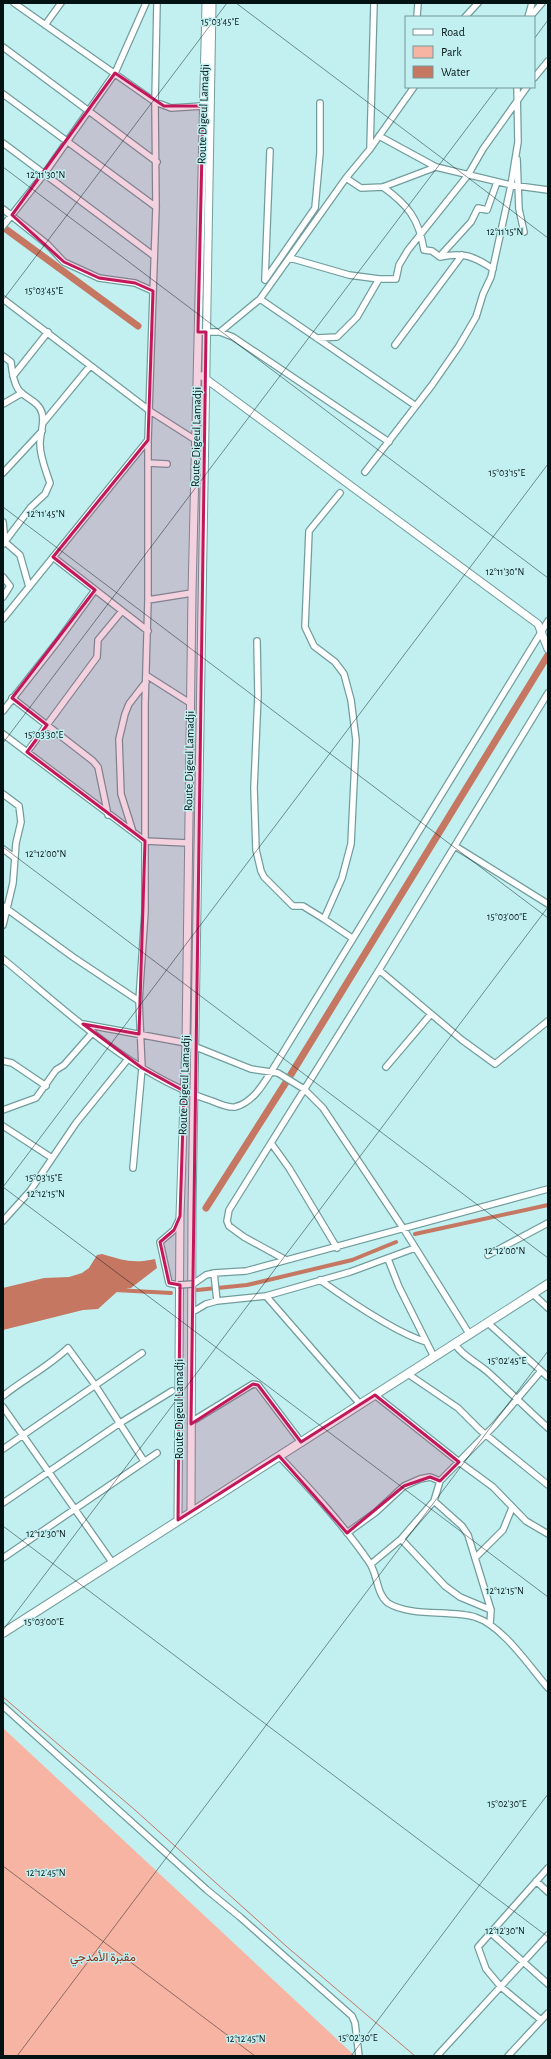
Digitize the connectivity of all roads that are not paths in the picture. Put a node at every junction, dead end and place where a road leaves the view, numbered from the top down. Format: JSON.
{"nodes":[{"id":1,"x":14,"y":3,"type":"edge"},
{"id":2,"x":61,"y":3,"type":"edge"},
{"id":3,"x":146,"y":3,"type":"edge"},
{"id":4,"x":157,"y":3,"type":"edge"},
{"id":5,"x":206,"y":3,"type":"edge"},
{"id":6,"x":212,"y":3,"type":"edge"},
{"id":7,"x":374,"y":3,"type":"edge"},
{"id":8,"x":418,"y":3,"type":"edge"},
{"id":9,"x":478,"y":3,"type":"edge"},
{"id":10,"x":532,"y":3,"type":"edge"},
{"id":11,"x":542,"y":3,"type":"edge"},
{"id":12,"x":417,"y":16,"type":"edge"},
{"id":13,"x":466,"y":16,"type":"edge"},
{"id":14,"x":529,"y":16,"type":"edge"},
{"id":15,"x":530,"y":16,"type":"edge"},
{"id":16,"x":45,"y":25,"type":"junction"},
{"id":17,"x":3,"y":47,"type":"edge"},
{"id":18,"x":548,"y":61,"type":"edge"},
{"id":19,"x":115,"y":74,"type":"junction"},
{"id":20,"x":535,"y":77,"type":"edge"},
{"id":21,"x":413,"y":88,"type":"edge"},
{"id":22,"x":517,"y":88,"type":"edge"},
{"id":23,"x":526,"y":88,"type":"edge"},
{"id":24,"x":3,"y":94,"type":"edge"},
{"id":25,"x":155,"y":102,"type":"junction"},
{"id":26,"x":516,"y":102,"type":"junction"},
{"id":27,"x":320,"y":103,"type":"dead end"},
{"id":28,"x":203,"y":106,"type":"junction"},
{"id":29,"x":90,"y":111,"type":"junction"},
{"id":30,"x":379,"y":136,"type":"junction"},
{"id":31,"x":67,"y":141,"type":"junction"},
{"id":32,"x":3,"y":143,"type":"edge"},
{"id":33,"x":370,"y":149,"type":"junction"},
{"id":34,"x":270,"y":150,"type":"dead end"},
{"id":35,"x":516,"y":150,"type":"junction"},
{"id":36,"x":157,"y":162,"type":"junction"},
{"id":37,"x":436,"y":167,"type":"junction"},
{"id":38,"x":45,"y":173,"type":"junction"},
{"id":39,"x":468,"y":175,"type":"junction"},
{"id":40,"x":346,"y":178,"type":"junction"},
{"id":41,"x":497,"y":182,"type":"junction"},
{"id":42,"x":511,"y":185,"type":"junction"},
{"id":43,"x":519,"y":186,"type":"junction"},
{"id":44,"x":383,"y":187,"type":"junction"},
{"id":45,"x":548,"y":190,"type":"edge"},
{"id":46,"x":156,"y":207,"type":"junction"},
{"id":47,"x":3,"y":209,"type":"edge"},
{"id":48,"x":12,"y":215,"type":"junction"},
{"id":49,"x":3,"y":226,"type":"edge"},
{"id":50,"x":524,"y":232,"type":"dead end"},
{"id":51,"x":421,"y":234,"type":"junction"},
{"id":52,"x":462,"y":255,"type":"junction"},
{"id":53,"x":154,"y":256,"type":"junction"},
{"id":54,"x":440,"y":257,"type":"junction"},
{"id":55,"x":290,"y":258,"type":"junction"},
{"id":56,"x":493,"y":269,"type":"junction"},
{"id":57,"x":379,"y":279,"type":"junction"},
{"id":58,"x":265,"y":280,"type":"junction"},
{"id":59,"x":153,"y":291,"type":"junction"},
{"id":60,"x":265,"y":291,"type":"junction"},
{"id":61,"x":3,"y":298,"type":"edge"},
{"id":62,"x":260,"y":299,"type":"junction"},
{"id":63,"x":48,"y":332,"type":"junction"},
{"id":64,"x":198,"y":332,"type":"junction"},
{"id":65,"x":206,"y":332,"type":"junction"},
{"id":66,"x":220,"y":332,"type":"junction"},
{"id":67,"x":317,"y":338,"type":"junction"},
{"id":68,"x":395,"y":345,"type":"dead end"},
{"id":69,"x":3,"y":356,"type":"edge"},
{"id":70,"x":90,"y":366,"type":"junction"},
{"id":71,"x":197,"y":372,"type":"junction"},
{"id":72,"x":13,"y":376,"type":"junction"},
{"id":73,"x":205,"y":378,"type":"junction"},
{"id":74,"x":22,"y":393,"type":"junction"},
{"id":75,"x":3,"y":404,"type":"edge"},
{"id":76,"x":416,"y":406,"type":"junction"},
{"id":77,"x":150,"y":411,"type":"junction"},
{"id":78,"x":43,"y":423,"type":"junction"},
{"id":79,"x":42,"y":430,"type":"junction"},
{"id":80,"x":148,"y":440,"type":"junction"},
{"id":81,"x":197,"y":441,"type":"junction"},
{"id":82,"x":389,"y":442,"type":"junction"},
{"id":83,"x":148,"y":463,"type":"junction"},
{"id":84,"x":3,"y":464,"type":"edge"},
{"id":85,"x":167,"y":464,"type":"dead end"},
{"id":86,"x":9,"y":468,"type":"junction"},
{"id":87,"x":3,"y":472,"type":"edge"},
{"id":88,"x":365,"y":472,"type":"dead end"},
{"id":89,"x":340,"y":493,"type":"dead end"},
{"id":90,"x":3,"y":522,"type":"edge"},
{"id":91,"x":4,"y":543,"type":"edge"},
{"id":92,"x":53,"y":557,"type":"junction"},
{"id":93,"x":3,"y":577,"type":"edge"},
{"id":94,"x":28,"y":587,"type":"junction"},
{"id":95,"x":95,"y":590,"type":"junction"},
{"id":96,"x":192,"y":593,"type":"junction"},
{"id":97,"x":3,"y":597,"type":"edge"},
{"id":98,"x":148,"y":600,"type":"junction"},
{"id":99,"x":122,"y":611,"type":"junction"},
{"id":100,"x":3,"y":619,"type":"edge"},
{"id":101,"x":548,"y":621,"type":"edge"},
{"id":102,"x":148,"y":631,"type":"junction"},
{"id":103,"x":542,"y":635,"type":"junction"},
{"id":104,"x":257,"y":641,"type":"dead end"},
{"id":105,"x":548,"y":649,"type":"edge"},
{"id":106,"x":146,"y":675,"type":"junction"},
{"id":107,"x":146,"y":682,"type":"junction"},
{"id":108,"x":548,"y":693,"type":"edge"},
{"id":109,"x":12,"y":698,"type":"junction"},
{"id":110,"x":190,"y":703,"type":"junction"},
{"id":111,"x":3,"y":711,"type":"edge"},
{"id":112,"x":47,"y":725,"type":"junction"},
{"id":113,"x":3,"y":734,"type":"edge"},
{"id":114,"x":27,"y":752,"type":"junction"},
{"id":115,"x":3,"y":794,"type":"edge"},
{"id":116,"x":108,"y":815,"type":"junction"},
{"id":117,"x":133,"y":832,"type":"junction"},
{"id":118,"x":145,"y":841,"type":"junction"},
{"id":119,"x":188,"y":843,"type":"junction"},
{"id":120,"x":455,"y":846,"type":"junction"},
{"id":121,"x":3,"y":849,"type":"edge"},
{"id":122,"x":15,"y":858,"type":"junction"},
{"id":123,"x":548,"y":904,"type":"edge"},
{"id":124,"x":5,"y":907,"type":"edge"},
{"id":125,"x":324,"y":918,"type":"junction"},
{"id":126,"x":3,"y":925,"type":"edge"},
{"id":127,"x":352,"y":938,"type":"junction"},
{"id":128,"x":3,"y":959,"type":"edge"},
{"id":129,"x":379,"y":970,"type":"junction"},
{"id":130,"x":139,"y":1001,"type":"junction"},
{"id":131,"x":430,"y":1014,"type":"junction"},
{"id":132,"x":548,"y":1021,"type":"edge"},
{"id":133,"x":83,"y":1024,"type":"junction"},
{"id":134,"x":94,"y":1032,"type":"junction"},
{"id":135,"x":139,"y":1034,"type":"junction"},
{"id":136,"x":186,"y":1043,"type":"junction"},
{"id":137,"x":194,"y":1046,"type":"junction"},
{"id":138,"x":128,"y":1059,"type":"junction"},
{"id":139,"x":3,"y":1062,"type":"edge"},
{"id":140,"x":386,"y":1066,"type":"dead end"},
{"id":141,"x":142,"y":1068,"type":"junction"},
{"id":142,"x":271,"y":1072,"type":"junction"},
{"id":143,"x":46,"y":1086,"type":"junction"},
{"id":144,"x":304,"y":1089,"type":"junction"},
{"id":145,"x":184,"y":1091,"type":"junction"},
{"id":146,"x":194,"y":1095,"type":"junction"},
{"id":147,"x":3,"y":1110,"type":"edge"},
{"id":148,"x":3,"y":1126,"type":"edge"},
{"id":149,"x":271,"y":1143,"type":"junction"},
{"id":150,"x":52,"y":1158,"type":"junction"},
{"id":151,"x":133,"y":1168,"type":"dead end"},
{"id":152,"x":548,"y":1190,"type":"edge"},
{"id":153,"x":180,"y":1216,"type":"junction"},
{"id":154,"x":3,"y":1221,"type":"edge"},
{"id":155,"x":548,"y":1223,"type":"edge"},
{"id":156,"x":403,"y":1228,"type":"junction"},
{"id":157,"x":338,"y":1248,"type":"junction"},
{"id":158,"x":415,"y":1248,"type":"junction"},
{"id":159,"x":488,"y":1255,"type":"dead end"},
{"id":160,"x":388,"y":1259,"type":"junction"},
{"id":161,"x":286,"y":1260,"type":"junction"},
{"id":162,"x":214,"y":1273,"type":"junction"},
{"id":163,"x":320,"y":1280,"type":"junction"},
{"id":164,"x":548,"y":1284,"type":"edge"},
{"id":165,"x":533,"y":1294,"type":"junction"},
{"id":166,"x":266,"y":1296,"type":"junction"},
{"id":167,"x":217,"y":1301,"type":"junction"},
{"id":168,"x":548,"y":1308,"type":"edge"},
{"id":169,"x":196,"y":1310,"type":"dead end"},
{"id":170,"x":488,"y":1323,"type":"junction"},
{"id":171,"x":470,"y":1335,"type":"junction"},
{"id":172,"x":426,"y":1342,"type":"junction"},
{"id":173,"x":455,"y":1344,"type":"junction"},
{"id":174,"x":142,"y":1353,"type":"dead end"},
{"id":175,"x":434,"y":1358,"type":"junction"},
{"id":176,"x":541,"y":1371,"type":"junction"},
{"id":177,"x":408,"y":1374,"type":"junction"},
{"id":178,"x":548,"y":1377,"type":"edge"},
{"id":179,"x":95,"y":1385,"type":"junction"},
{"id":180,"x":172,"y":1391,"type":"dead end"},
{"id":181,"x":375,"y":1395,"type":"junction"},
{"id":182,"x":3,"y":1396,"type":"edge"},
{"id":183,"x":516,"y":1399,"type":"junction"},
{"id":184,"x":360,"y":1404,"type":"junction"},
{"id":185,"x":3,"y":1407,"type":"edge"},
{"id":186,"x":191,"y":1422,"type":"junction"},
{"id":187,"x":120,"y":1423,"type":"junction"},
{"id":188,"x":548,"y":1428,"type":"edge"},
{"id":189,"x":485,"y":1434,"type":"junction"},
{"id":190,"x":23,"y":1436,"type":"junction"},
{"id":191,"x":301,"y":1442,"type":"junction"},
{"id":192,"x":3,"y":1449,"type":"edge"},
{"id":193,"x":157,"y":1453,"type":"dead end"},
{"id":194,"x":279,"y":1456,"type":"junction"},
{"id":195,"x":144,"y":1460,"type":"junction"},
{"id":196,"x":459,"y":1462,"type":"junction"},
{"id":197,"x":49,"y":1472,"type":"junction"},
{"id":198,"x":440,"y":1481,"type":"junction"},
{"id":199,"x":548,"y":1485,"type":"edge"},
{"id":200,"x":434,"y":1501,"type":"junction"},
{"id":201,"x":3,"y":1503,"type":"edge"},
{"id":202,"x":512,"y":1508,"type":"junction"},
{"id":203,"x":74,"y":1509,"type":"junction"},
{"id":204,"x":190,"y":1512,"type":"junction"},
{"id":205,"x":178,"y":1520,"type":"junction"},
{"id":206,"x":347,"y":1533,"type":"junction"},
{"id":207,"x":548,"y":1534,"type":"edge"},
{"id":208,"x":401,"y":1539,"type":"junction"},
{"id":209,"x":3,"y":1558,"type":"edge"},
{"id":210,"x":476,"y":1558,"type":"junction"},
{"id":211,"x":112,"y":1562,"type":"junction"},
{"id":212,"x":371,"y":1564,"type":"junction"},
{"id":213,"x":491,"y":1610,"type":"junction"},
{"id":214,"x":490,"y":1624,"type":"junction"},
{"id":215,"x":3,"y":1633,"type":"edge"},
{"id":216,"x":548,"y":1688,"type":"edge"},
{"id":217,"x":3,"y":1706,"type":"edge"},
{"id":218,"x":548,"y":1868,"type":"edge"},
{"id":219,"x":536,"y":1881,"type":"junction"},
{"id":220,"x":548,"y":1892,"type":"edge"},
{"id":221,"x":491,"y":1933,"type":"junction"},
{"id":222,"x":548,"y":1935,"type":"edge"},
{"id":223,"x":523,"y":1962,"type":"junction"},
{"id":224,"x":548,"y":1984,"type":"edge"},
{"id":225,"x":501,"y":1987,"type":"junction"},
{"id":226,"x":548,"y":2013,"type":"edge"},
{"id":227,"x":541,"y":2020,"type":"junction"},
{"id":228,"x":359,"y":2056,"type":"edge"},
{"id":229,"x":437,"y":2056,"type":"edge"},
{"id":230,"x":508,"y":2056,"type":"edge"}],
"edges":[{"from":1,"to":16,"type":"street"},
{"from":2,"to":16,"type":"street"},
{"from":3,"to":19,"type":"street"},
{"from":4,"to":25,"type":"street"},
{"from":5,"to":28,"type":"main road","name":"Route Digeul Lamadji"},
{"from":6,"to":65,"type":"main road","name":"Route Digeul Lamadji"},
{"from":7,"to":33,"type":"street"},
{"from":8,"to":12,"type":"street"},
{"from":9,"to":13,"type":"street"},
{"from":10,"to":14,"type":"street"},
{"from":11,"to":15,"type":"street"},
{"from":16,"to":19,"type":"street"},
{"from":17,"to":29,"type":"street"},
{"from":18,"to":20,"type":"street"},
{"from":19,"to":25,"type":"street"},
{"from":19,"to":29,"type":"street"},
{"from":21,"to":30,"type":"street"},
{"from":22,"to":26,"type":"street"},
{"from":23,"to":26,"type":"street"},
{"from":24,"to":31,"type":"street"},
{"from":25,"to":28,"type":"street"},
{"from":25,"to":36,"type":"street"},
{"from":26,"to":35,"type":"street"},
{"from":26,"to":39,"type":"street"},
{"from":27,"to":58,"type":"street"},
{"from":28,"to":64,"type":"main road","name":"Route Digeul Lamadji"},
{"from":29,"to":31,"type":"street"},
{"from":29,"to":36,"type":"street"},
{"from":30,"to":33,"type":"street"},
{"from":30,"to":37,"type":"street"},
{"from":31,"to":38,"type":"street"},
{"from":31,"to":46,"type":"street"},
{"from":32,"to":38,"type":"street"},
{"from":33,"to":40,"type":"street"},
{"from":34,"to":58,"type":"street"},
{"from":35,"to":42,"type":"street"},
{"from":35,"to":43,"type":"street"},
{"from":36,"to":46,"type":"street"},
{"from":37,"to":39,"type":"street"},
{"from":37,"to":44,"type":"street"},
{"from":38,"to":48,"type":"street"},
{"from":38,"to":53,"type":"street"},
{"from":39,"to":41,"type":"street"},
{"from":39,"to":51,"type":"street"},
{"from":40,"to":44,"type":"street"},
{"from":40,"to":55,"type":"street"},
{"from":41,"to":42,"type":"street"},
{"from":41,"to":54,"type":"street"},
{"from":42,"to":43,"type":"street"},
{"from":42,"to":56,"type":"street"},
{"from":43,"to":45,"type":"street"},
{"from":43,"to":50,"type":"street"},
{"from":44,"to":51,"type":"street"},
{"from":46,"to":53,"type":"street"},
{"from":47,"to":48,"type":"street"},
{"from":48,"to":49,"type":"street"},
{"from":48,"to":59,"type":"street"},
{"from":51,"to":54,"type":"street"},
{"from":51,"to":57,"type":"street"},
{"from":52,"to":54,"type":"street"},
{"from":52,"to":56,"type":"street"},
{"from":52,"to":68,"type":"street"},
{"from":53,"to":59,"type":"street"},
{"from":55,"to":57,"type":"street"},
{"from":55,"to":60,"type":"street"},
{"from":56,"to":76,"type":"street"},
{"from":57,"to":67,"type":"street"},
{"from":58,"to":60,"type":"street"},
{"from":59,"to":77,"type":"street"},
{"from":60,"to":62,"type":"street"},
{"from":61,"to":63,"type":"street"},
{"from":62,"to":66,"type":"street"},
{"from":62,"to":67,"type":"street"},
{"from":63,"to":70,"type":"street"},
{"from":63,"to":72,"type":"street"},
{"from":64,"to":65,"type":"street"},
{"from":64,"to":71,"type":"main road","name":"Route Digeul Lamadji"},
{"from":65,"to":66,"type":"street"},
{"from":65,"to":73,"type":"main road","name":"Route Digeul Lamadji"},
{"from":66,"to":82,"type":"street"},
{"from":67,"to":76,"type":"street"},
{"from":69,"to":72,"type":"street"},
{"from":70,"to":77,"type":"street"},
{"from":70,"to":78,"type":"street"},
{"from":71,"to":73,"type":"main road"},
{"from":71,"to":81,"type":"main road","name":"Route Digeul Lamadji"},
{"from":72,"to":74,"type":"street"},
{"from":73,"to":103,"type":"main road"},
{"from":73,"to":137,"type":"main road","name":"Route Digeul Lamadji"},
{"from":74,"to":75,"type":"street"},
{"from":74,"to":78,"type":"street"},
{"from":76,"to":82,"type":"street"},
{"from":77,"to":80,"type":"street"},
{"from":77,"to":81,"type":"street"},
{"from":78,"to":79,"type":"street"},
{"from":79,"to":86,"type":"street"},
{"from":79,"to":91,"type":"street"},
{"from":80,"to":83,"type":"street"},
{"from":80,"to":92,"type":"street"},
{"from":81,"to":96,"type":"main road","name":"Route Digeul Lamadji"},
{"from":82,"to":88,"type":"street"},
{"from":83,"to":85,"type":"street"},
{"from":83,"to":98,"type":"street"},
{"from":84,"to":86,"type":"street"},
{"from":86,"to":87,"type":"street"},
{"from":89,"to":125,"type":"street"},
{"from":90,"to":91,"type":"street"},
{"from":91,"to":94,"type":"street"},
{"from":92,"to":94,"type":"street"},
{"from":92,"to":95,"type":"street"},
{"from":93,"to":97,"type":"street"},
{"from":94,"to":100,"type":"street"},
{"from":95,"to":99,"type":"street"},
{"from":95,"to":109,"type":"street"},
{"from":96,"to":98,"type":"street"},
{"from":96,"to":110,"type":"main road","name":"Route Digeul Lamadji"},
{"from":98,"to":102,"type":"street"},
{"from":99,"to":102,"type":"street"},
{"from":99,"to":112,"type":"street"},
{"from":101,"to":103,"type":"street"},
{"from":102,"to":106,"type":"street"},
{"from":103,"to":105,"type":"main road"},
{"from":103,"to":127,"type":"street"},
{"from":104,"to":125,"type":"street"},
{"from":106,"to":107,"type":"street"},
{"from":106,"to":110,"type":"street"},
{"from":107,"to":117,"type":"street"},
{"from":107,"to":118,"type":"street"},
{"from":108,"to":120,"type":"street"},
{"from":109,"to":111,"type":"street"},
{"from":109,"to":112,"type":"street"},
{"from":110,"to":119,"type":"main road","name":"Route Digeul Lamadji"},
{"from":112,"to":114,"type":"street"},
{"from":112,"to":116,"type":"street"},
{"from":113,"to":114,"type":"street"},
{"from":114,"to":116,"type":"street"},
{"from":115,"to":122,"type":"street"},
{"from":116,"to":117,"type":"street"},
{"from":117,"to":118,"type":"street"},
{"from":118,"to":119,"type":"street"},
{"from":118,"to":130,"type":"street"},
{"from":119,"to":136,"type":"main road","name":"Route Digeul Lamadji"},
{"from":120,"to":123,"type":"street"},
{"from":120,"to":129,"type":"street"},
{"from":121,"to":122,"type":"street"},
{"from":122,"to":124,"type":"street"},
{"from":124,"to":126,"type":"street"},
{"from":124,"to":130,"type":"street"},
{"from":125,"to":127,"type":"street"},
{"from":127,"to":142,"type":"street"},
{"from":128,"to":133,"type":"street"},
{"from":129,"to":131,"type":"street"},
{"from":129,"to":144,"type":"street"},
{"from":130,"to":135,"type":"street"},
{"from":131,"to":132,"type":"street"},
{"from":131,"to":140,"type":"street"},
{"from":133,"to":134,"type":"street"},
{"from":133,"to":135,"type":"street"},
{"from":134,"to":138,"type":"street"},
{"from":134,"to":143,"type":"street"},
{"from":135,"to":136,"type":"street"},
{"from":135,"to":141,"type":"street"},
{"from":136,"to":137,"type":"street"},
{"from":136,"to":145,"type":"main road","name":"Route Digeul Lamadji"},
{"from":137,"to":142,"type":"street"},
{"from":137,"to":146,"type":"main road","name":"Route Digeul Lamadji"},
{"from":138,"to":141,"type":"street"},
{"from":138,"to":150,"type":"street"},
{"from":139,"to":143,"type":"street"},
{"from":141,"to":145,"type":"street"},
{"from":141,"to":151,"type":"street"},
{"from":142,"to":144,"type":"street"},
{"from":142,"to":146,"type":"street"},
{"from":143,"to":147,"type":"street"},
{"from":144,"to":149,"type":"street"},
{"from":144,"to":156,"type":"street"},
{"from":145,"to":146,"type":"street"},
{"from":145,"to":153,"type":"main road","name":"Route Digeul Lamadji"},
{"from":146,"to":186,"type":"main road","name":"Route Digeul Lamadji"},
{"from":148,"to":150,"type":"street"},
{"from":149,"to":157,"type":"street"},
{"from":149,"to":161,"type":"street"},
{"from":150,"to":154,"type":"street"},
{"from":152,"to":156,"type":"street"},
{"from":153,"to":162,"type":"street","bridge":true},
{"from":153,"to":205,"type":"main road","name":"Route Digeul Lamadji"},
{"from":155,"to":159,"type":"street"},
{"from":156,"to":157,"type":"street"},
{"from":156,"to":158,"type":"street"},
{"from":157,"to":161,"type":"street"},
{"from":158,"to":160,"type":"street"},
{"from":158,"to":171,"type":"street"},
{"from":160,"to":163,"type":"street"},
{"from":160,"to":172,"type":"street"},
{"from":161,"to":162,"type":"street"},
{"from":162,"to":167,"type":"street"},
{"from":163,"to":166,"type":"street"},
{"from":163,"to":172,"type":"street"},
{"from":164,"to":165,"type":"highway"},
{"from":165,"to":168,"type":"street"},
{"from":165,"to":170,"type":"highway"},
{"from":166,"to":167,"type":"street"},
{"from":166,"to":184,"type":"street"},
{"from":167,"to":169,"type":"street"},
{"from":170,"to":171,"type":"highway"},
{"from":170,"to":176,"type":"street"},
{"from":171,"to":173,"type":"highway"},
{"from":172,"to":175,"type":"street"},
{"from":173,"to":175,"type":"highway"},
{"from":173,"to":183,"type":"street"},
{"from":174,"to":179,"type":"street"},
{"from":175,"to":177,"type":"highway"},
{"from":176,"to":178,"type":"street"},
{"from":176,"to":183,"type":"street"},
{"from":177,"to":181,"type":"highway"},
{"from":177,"to":189,"type":"street"},
{"from":179,"to":182,"type":"street"},
{"from":179,"to":187,"type":"street"},
{"from":179,"to":190,"type":"street"},
{"from":180,"to":187,"type":"street"},
{"from":181,"to":184,"type":"highway"},
{"from":181,"to":196,"type":"street"},
{"from":183,"to":188,"type":"street"},
{"from":183,"to":189,"type":"street"},
{"from":184,"to":191,"type":"highway"},
{"from":185,"to":190,"type":"street"},
{"from":186,"to":191,"type":"street"},
{"from":186,"to":204,"type":"main road","name":"Route Digeul Lamadji"},
{"from":187,"to":195,"type":"street"},
{"from":187,"to":197,"type":"street"},
{"from":189,"to":196,"type":"street"},
{"from":189,"to":199,"type":"street"},
{"from":190,"to":192,"type":"street"},
{"from":190,"to":197,"type":"street"},
{"from":191,"to":194,"type":"highway"},
{"from":193,"to":195,"type":"street"},
{"from":194,"to":204,"type":"highway"},
{"from":194,"to":206,"type":"street"},
{"from":195,"to":203,"type":"street"},
{"from":196,"to":198,"type":"street"},
{"from":196,"to":202,"type":"street"},
{"from":197,"to":201,"type":"street"},
{"from":197,"to":203,"type":"street"},
{"from":198,"to":200,"type":"street"},
{"from":198,"to":206,"type":"street"},
{"from":200,"to":208,"type":"street"},
{"from":200,"to":210,"type":"street"},
{"from":202,"to":207,"type":"street"},
{"from":202,"to":210,"type":"street"},
{"from":203,"to":209,"type":"street"},
{"from":203,"to":211,"type":"street"},
{"from":204,"to":205,"type":"highway"},
{"from":205,"to":211,"type":"highway"},
{"from":206,"to":212,"type":"street"},
{"from":208,"to":212,"type":"street"},
{"from":208,"to":213,"type":"street"},
{"from":210,"to":213,"type":"street"},
{"from":211,"to":215,"type":"highway"},
{"from":212,"to":214,"type":"street"},
{"from":213,"to":214,"type":"street"},
{"from":214,"to":216,"type":"street"},
{"from":217,"to":228,"type":"street"},
{"from":218,"to":219,"type":"street"},
{"from":219,"to":220,"type":"street"},
{"from":219,"to":221,"type":"street"},
{"from":221,"to":223,"type":"street"},
{"from":221,"to":225,"type":"street"},
{"from":222,"to":223,"type":"street"},
{"from":223,"to":224,"type":"street"},
{"from":223,"to":225,"type":"street"},
{"from":225,"to":227,"type":"street"},
{"from":225,"to":229,"type":"street"},
{"from":226,"to":227,"type":"street"},
{"from":227,"to":230,"type":"street"}]}
